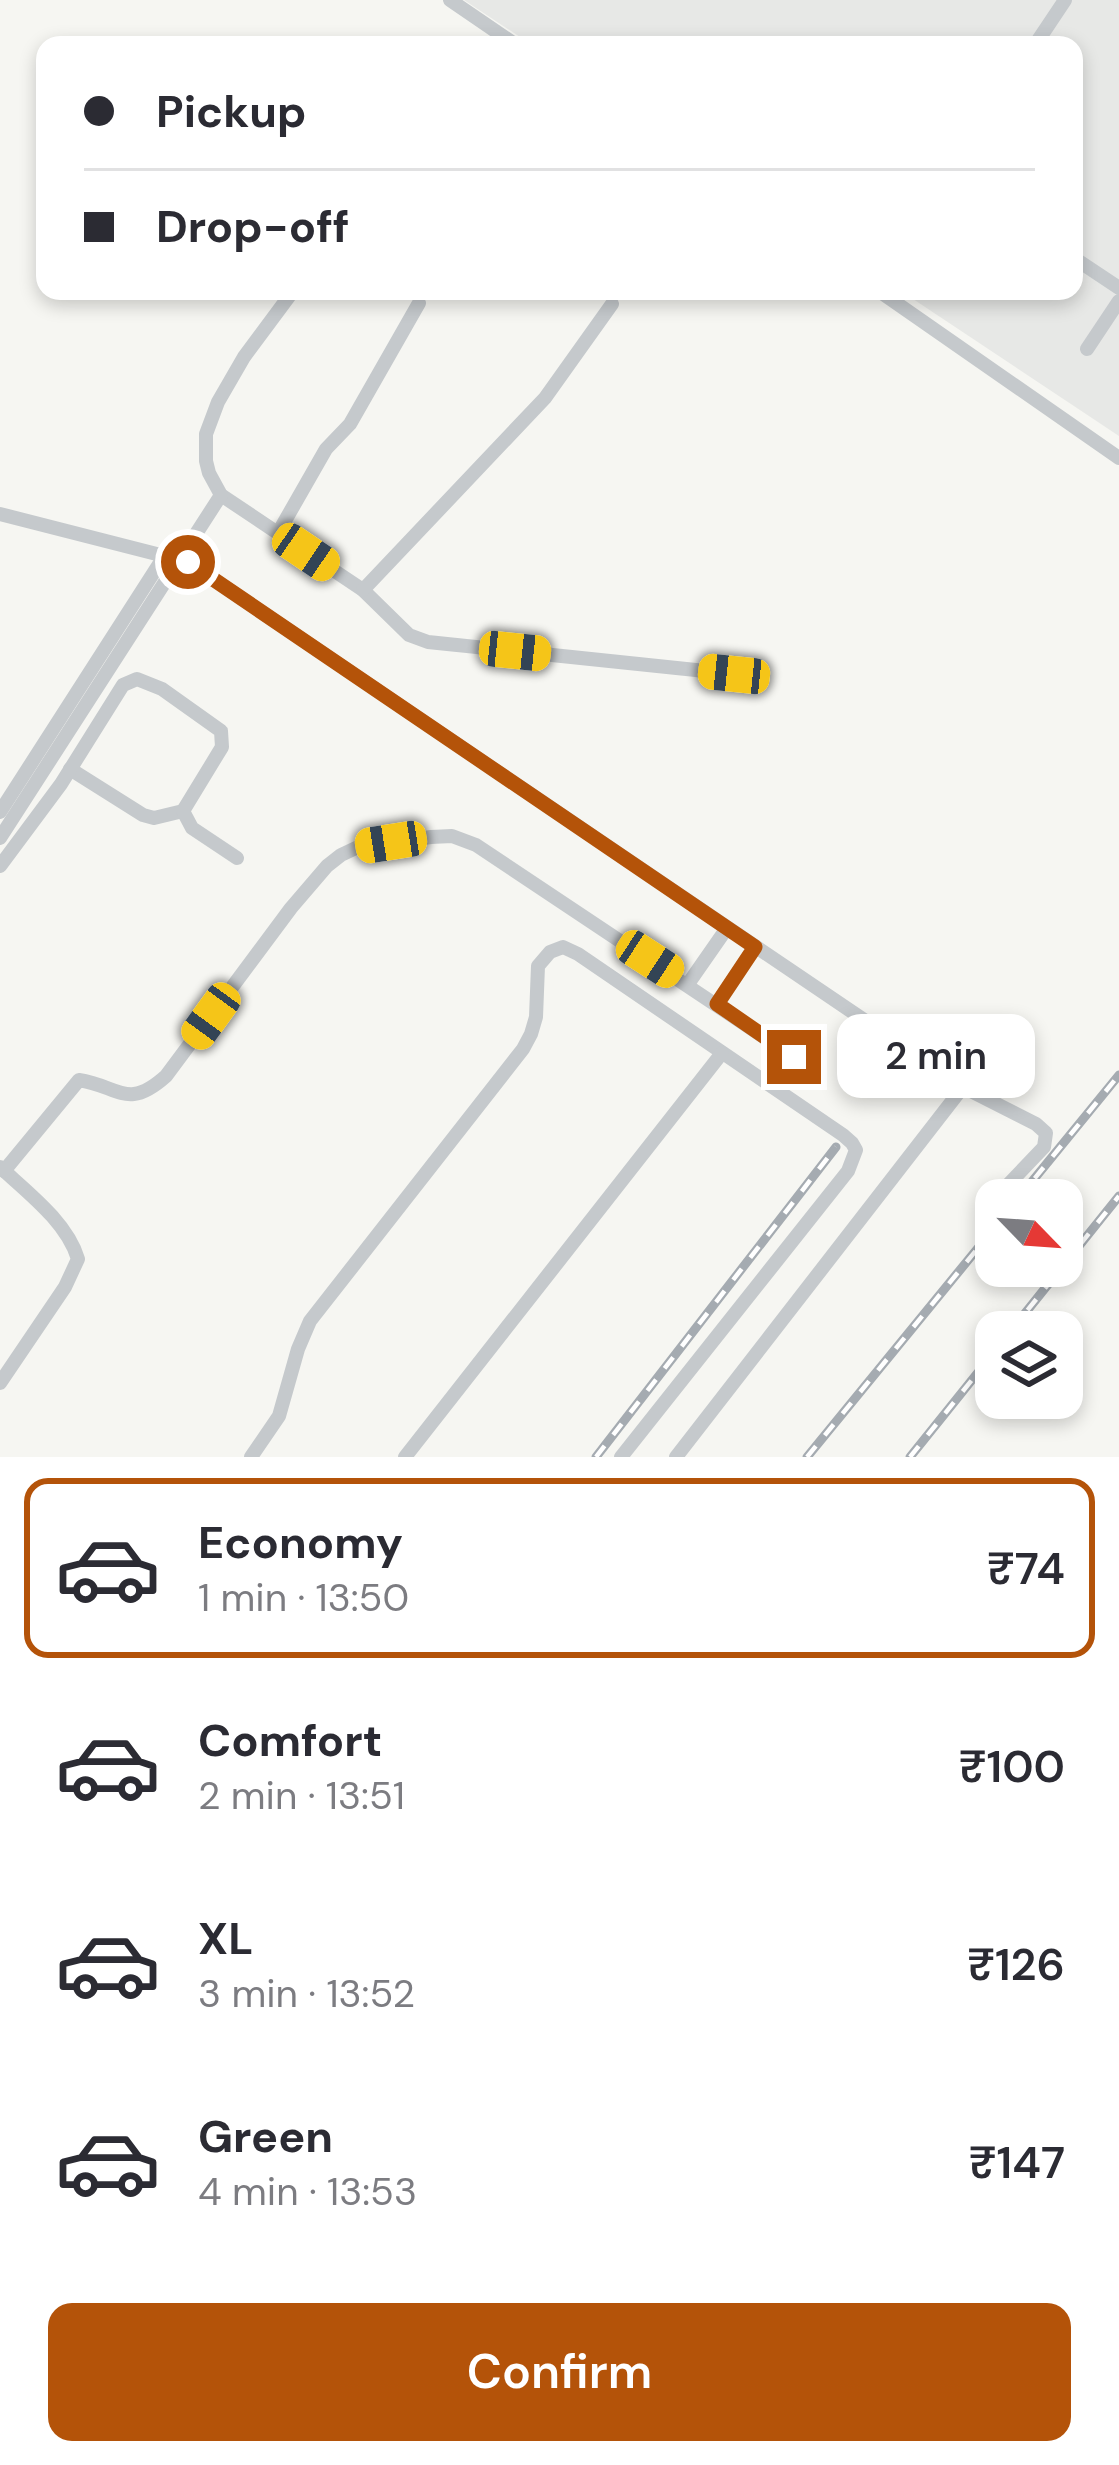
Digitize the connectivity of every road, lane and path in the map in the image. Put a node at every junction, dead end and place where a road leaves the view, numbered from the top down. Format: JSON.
{"nodes":[{"id":1,"x":450,"y":0,"type":"edge"},
{"id":2,"x":1065,"y":0,"type":"edge"},
{"id":3,"x":503,"y":36,"type":"edge"},
{"id":4,"x":1041,"y":36,"type":"edge"},
{"id":5,"x":1083,"y":264,"type":"edge"},
{"id":6,"x":1119,"y":288,"type":"edge"},
{"id":7,"x":286,"y":300,"type":"edge"},
{"id":8,"x":892,"y":300,"type":"edge"},
{"id":9,"x":1119,"y":301,"type":"edge"},
{"id":10,"x":418,"y":303,"type":"dead end"},
{"id":11,"x":612,"y":304,"type":"dead end"},
{"id":12,"x":1087,"y":349,"type":"dead end"},
{"id":13,"x":1119,"y":458,"type":"edge"},
{"id":14,"x":221,"y":495,"type":"junction"},
{"id":15,"x":0,"y":514,"type":"edge"},
{"id":16,"x":278,"y":533,"type":"junction"},
{"id":17,"x":172,"y":556,"type":"junction"},
{"id":18,"x":363,"y":590,"type":"junction"},
{"id":19,"x":734,"y":674,"type":"dead end"},
{"id":20,"x":70,"y":770,"type":"junction"},
{"id":21,"x":4,"y":810,"type":"edge"},
{"id":22,"x":183,"y":811,"type":"junction"},
{"id":23,"x":0,"y":838,"type":"edge"},
{"id":24,"x":236,"y":857,"type":"dead end"},
{"id":25,"x":0,"y":866,"type":"edge"},
{"id":26,"x":727,"y":928,"type":"junction"},
{"id":27,"x":755,"y":947,"type":"junction"},
{"id":28,"x":688,"y":984,"type":"junction"},
{"id":29,"x":717,"y":1004,"type":"junction"},
{"id":30,"x":722,"y":1053,"type":"junction"},
{"id":31,"x":794,"y":1057,"type":"dead end"},
{"id":32,"x":963,"y":1087,"type":"junction"},
{"id":33,"x":2,"y":1169,"type":"edge"},
{"id":34,"x":1014,"y":1179,"type":"edge"},
{"id":35,"x":0,"y":1383,"type":"edge"},
{"id":36,"x":250,"y":1457,"type":"edge"},
{"id":37,"x":405,"y":1457,"type":"edge"},
{"id":38,"x":621,"y":1457,"type":"edge"},
{"id":39,"x":676,"y":1457,"type":"edge"}],
"edges":[{"from":1,"to":3,"type":"lane"},
{"from":2,"to":4,"type":"lane"},
{"from":5,"to":6,"type":"lane"},
{"from":7,"to":14,"type":"lane"},
{"from":8,"to":13,"type":"lane"},
{"from":9,"to":12,"type":"lane"},
{"from":10,"to":16,"type":"lane"},
{"from":11,"to":18,"type":"lane"},
{"from":14,"to":16,"type":"lane"},
{"from":14,"to":17,"type":"lane"},
{"from":15,"to":17,"type":"lane"},
{"from":16,"to":18,"type":"lane"},
{"from":17,"to":21,"type":"lane"},
{"from":17,"to":26,"type":"lane"},
{"from":18,"to":19,"type":"lane"},
{"from":20,"to":22,"type":"lane"},
{"from":20,"to":22,"type":"lane"},
{"from":20,"to":25,"type":"lane"},
{"from":21,"to":23,"type":"lane"},
{"from":22,"to":24,"type":"lane"},
{"from":26,"to":27,"type":"lane"},
{"from":26,"to":28,"type":"lane"},
{"from":27,"to":29,"type":"lane"},
{"from":27,"to":32,"type":"lane"},
{"from":28,"to":29,"type":"lane"},
{"from":28,"to":33,"type":"lane"},
{"from":29,"to":31,"type":"lane"},
{"from":30,"to":36,"type":"lane"},
{"from":30,"to":37,"type":"lane"},
{"from":30,"to":38,"type":"lane"},
{"from":32,"to":34,"type":"lane"},
{"from":32,"to":39,"type":"lane"},
{"from":33,"to":35,"type":"lane"}]}
